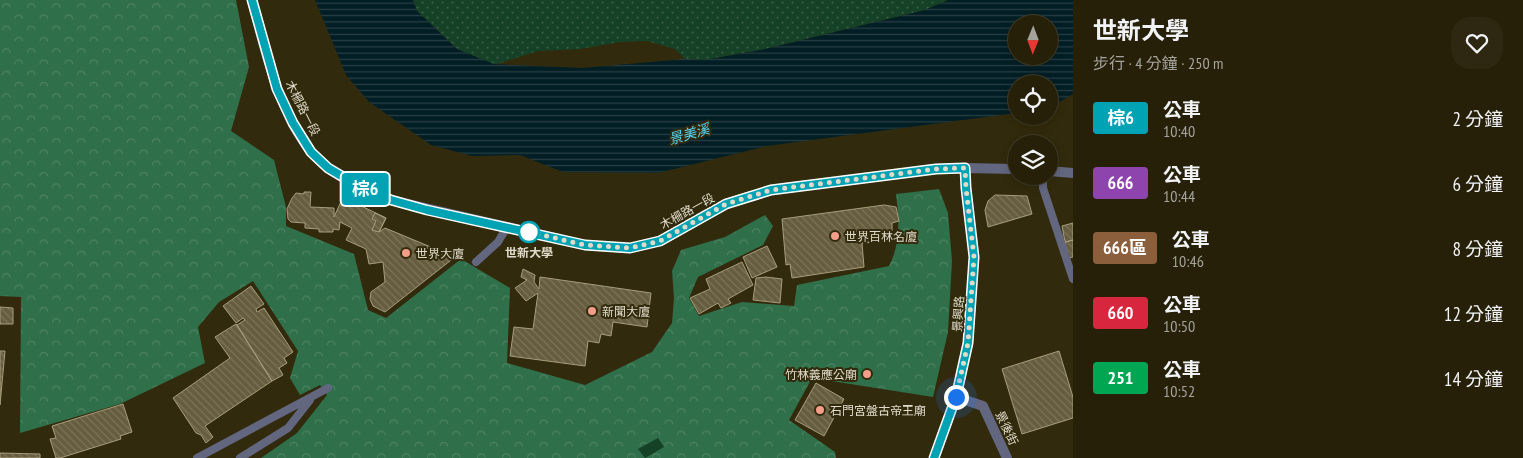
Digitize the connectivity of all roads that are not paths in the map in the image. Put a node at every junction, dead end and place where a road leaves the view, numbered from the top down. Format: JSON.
{"nodes":[{"id":1,"x":252,"y":0,"type":"edge"},
{"id":2,"x":965,"y":168,"type":"junction"},
{"id":3,"x":1008,"y":169,"type":"edge"},
{"id":4,"x":1058,"y":172,"type":"edge"},
{"id":5,"x":1073,"y":173,"type":"edge"},
{"id":6,"x":1043,"y":185,"type":"edge"},
{"id":7,"x":507,"y":227,"type":"junction"},
{"id":8,"x":476,"y":262,"type":"dead end"},
{"id":9,"x":1073,"y":279,"type":"edge"},
{"id":10,"x":328,"y":388,"type":"dead end"},
{"id":11,"x":956,"y":397,"type":"junction"},
{"id":12,"x":311,"y":398,"type":"junction"},
{"id":13,"x":197,"y":458,"type":"edge"},
{"id":14,"x":240,"y":458,"type":"edge"},
{"id":15,"x":934,"y":458,"type":"edge"},
{"id":16,"x":1007,"y":458,"type":"edge"}],
"edges":[{"from":1,"to":7,"type":"street","name":"木柵路一段"},
{"from":2,"to":3,"type":"street","name":"木柵路一段"},
{"from":2,"to":7,"type":"street","name":"木柵路一段"},
{"from":2,"to":11,"type":"street","name":"景興路"},
{"from":4,"to":5,"type":"street"},
{"from":6,"to":9,"type":"lane"},
{"from":7,"to":8,"type":"lane"},
{"from":10,"to":12,"type":"lane"},
{"from":11,"to":15,"type":"street","name":"景興路"},
{"from":11,"to":16,"type":"street","name":"景後街"},
{"from":12,"to":13,"type":"lane"},
{"from":12,"to":14,"type":"lane"}]}
